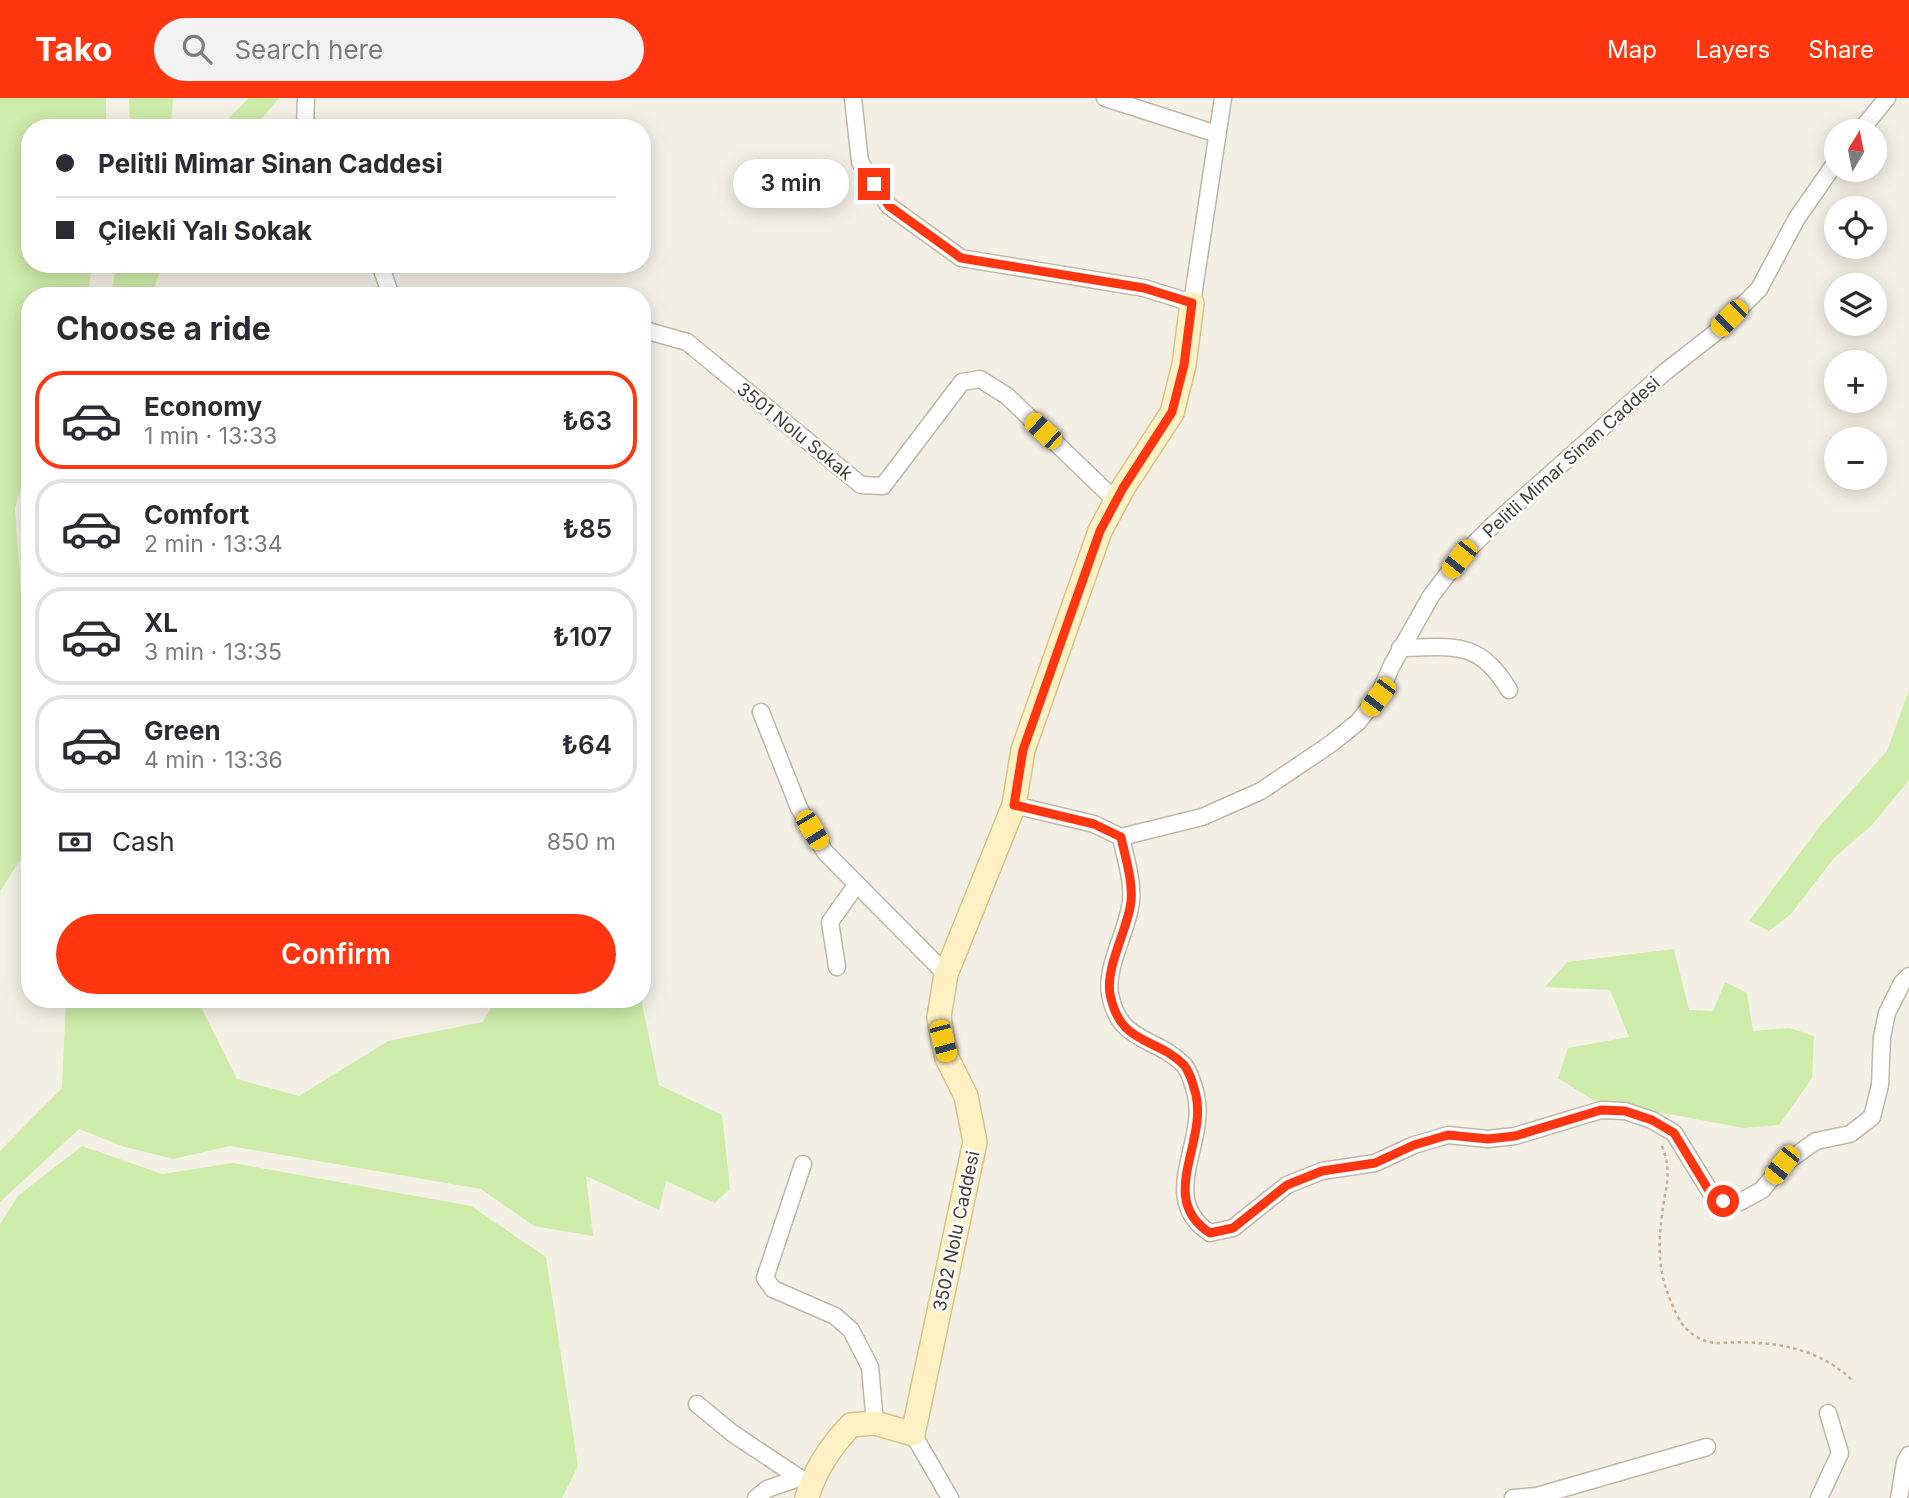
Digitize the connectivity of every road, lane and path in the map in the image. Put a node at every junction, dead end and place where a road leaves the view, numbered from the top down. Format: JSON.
{"nodes":[{"id":1,"x":306,"y":98,"type":"edge"},
{"id":2,"x":853,"y":98,"type":"edge"},
{"id":3,"x":1105,"y":98,"type":"edge"},
{"id":4,"x":1223,"y":98,"type":"edge"},
{"id":5,"x":1887,"y":98,"type":"edge"},
{"id":6,"x":304,"y":119,"type":"edge"},
{"id":7,"x":1870,"y":119,"type":"edge"},
{"id":8,"x":1217,"y":134,"type":"junction"},
{"id":9,"x":1824,"y":179,"type":"edge"},
{"id":10,"x":1192,"y":303,"type":"junction"},
{"id":11,"x":651,"y":332,"type":"edge"},
{"id":12,"x":1116,"y":501,"type":"junction"},
{"id":13,"x":1400,"y":648,"type":"junction"},
{"id":14,"x":1508,"y":690,"type":"dead end"},
{"id":15,"x":761,"y":712,"type":"dead end"},
{"id":16,"x":1014,"y":805,"type":"junction"},
{"id":17,"x":1121,"y":837,"type":"junction"},
{"id":18,"x":857,"y":884,"type":"junction"},
{"id":19,"x":836,"y":967,"type":"dead end"},
{"id":20,"x":946,"y":974,"type":"junction"},
{"id":21,"x":1909,"y":976,"type":"edge"},
{"id":22,"x":1652,"y":1120,"type":"junction"},
{"id":23,"x":803,"y":1164,"type":"dead end"},
{"id":24,"x":1854,"y":1382,"type":"dead end"},
{"id":25,"x":697,"y":1404,"type":"dead end"},
{"id":26,"x":1828,"y":1413,"type":"dead end"},
{"id":27,"x":875,"y":1423,"type":"junction"},
{"id":28,"x":914,"y":1434,"type":"junction"},
{"id":29,"x":1707,"y":1447,"type":"dead end"},
{"id":30,"x":1909,"y":1455,"type":"edge"},
{"id":31,"x":806,"y":1487,"type":"edge"},
{"id":32,"x":1558,"y":1494,"type":"edge"},
{"id":33,"x":756,"y":1498,"type":"edge"},
{"id":34,"x":950,"y":1498,"type":"edge"},
{"id":35,"x":1513,"y":1498,"type":"edge"},
{"id":36,"x":1819,"y":1498,"type":"edge"},
{"id":37,"x":1899,"y":1498,"type":"edge"}],
"edges":[{"from":1,"to":6,"type":"street"},
{"from":2,"to":10,"type":"street"},
{"from":3,"to":8,"type":"street"},
{"from":4,"to":8,"type":"street"},
{"from":5,"to":7,"type":"street"},
{"from":8,"to":10,"type":"street"},
{"from":9,"to":13,"type":"street","name":"Pelitli Mimar Sinan Caddesi"},
{"from":10,"to":12,"type":"street","name":"3502 Nolu Caddesi"},
{"from":11,"to":12,"type":"street","name":"3501 Nolu Sokak"},
{"from":12,"to":16,"type":"street","name":"3502 Nolu Caddesi"},
{"from":13,"to":14,"type":"street"},
{"from":13,"to":17,"type":"street","name":"Pelitli Mimar Sinan Caddesi"},
{"from":15,"to":18,"type":"street"},
{"from":16,"to":17,"type":"street"},
{"from":16,"to":20,"type":"street","name":"3502 Nolu Caddesi"},
{"from":17,"to":22,"type":"street"},
{"from":18,"to":19,"type":"street"},
{"from":18,"to":20,"type":"street"},
{"from":20,"to":28,"type":"street","name":"3502 Nolu Caddesi"},
{"from":21,"to":22,"type":"street"},
{"from":22,"to":24,"type":"path"},
{"from":23,"to":27,"type":"street"},
{"from":25,"to":31,"type":"street"},
{"from":26,"to":36,"type":"street"},
{"from":27,"to":28,"type":"street"},
{"from":27,"to":31,"type":"street"},
{"from":28,"to":34,"type":"street"},
{"from":29,"to":32,"type":"street"},
{"from":30,"to":37,"type":"street"},
{"from":31,"to":33,"type":"street"},
{"from":32,"to":35,"type":"street"}]}
